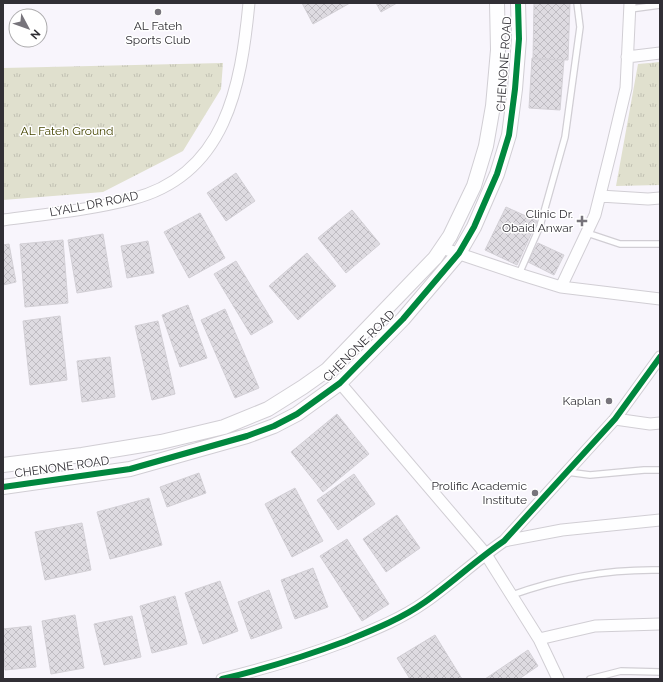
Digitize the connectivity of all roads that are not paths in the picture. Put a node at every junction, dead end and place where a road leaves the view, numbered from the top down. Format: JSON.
{"nodes":[{"id":1,"x":249,"y":3,"type":"edge"},
{"id":2,"x":497,"y":3,"type":"edge"},
{"id":3,"x":518,"y":3,"type":"edge"},
{"id":4,"x":577,"y":3,"type":"edge"},
{"id":5,"x":660,"y":5,"type":"edge"},
{"id":6,"x":630,"y":6,"type":"edge"},
{"id":7,"x":660,"y":53,"type":"edge"},
{"id":8,"x":627,"y":57,"type":"junction"},
{"id":9,"x":600,"y":196,"type":"junction"},
{"id":10,"x":660,"y":198,"type":"edge"},
{"id":11,"x":3,"y":220,"type":"edge"},
{"id":12,"x":587,"y":233,"type":"junction"},
{"id":13,"x":660,"y":244,"type":"edge"},
{"id":14,"x":442,"y":248,"type":"junction"},
{"id":15,"x":459,"y":253,"type":"junction"},
{"id":16,"x":519,"y":274,"type":"junction"},
{"id":17,"x":561,"y":287,"type":"junction"},
{"id":18,"x":660,"y":299,"type":"edge"},
{"id":19,"x":660,"y":357,"type":"edge"},
{"id":20,"x":340,"y":383,"type":"junction"},
{"id":21,"x":615,"y":419,"type":"junction"},
{"id":22,"x":660,"y":423,"type":"edge"},
{"id":23,"x":3,"y":465,"type":"edge"},
{"id":24,"x":660,"y":470,"type":"edge"},
{"id":25,"x":567,"y":472,"type":"junction"},
{"id":26,"x":3,"y":487,"type":"edge"},
{"id":27,"x":660,"y":520,"type":"edge"},
{"id":28,"x":504,"y":541,"type":"junction"},
{"id":29,"x":485,"y":553,"type":"junction"},
{"id":30,"x":660,"y":570,"type":"edge"},
{"id":31,"x":512,"y":595,"type":"junction"},
{"id":32,"x":660,"y":624,"type":"edge"},
{"id":33,"x":539,"y":639,"type":"junction"},
{"id":34,"x":660,"y":672,"type":"edge"},
{"id":35,"x":222,"y":679,"type":"edge"},
{"id":36,"x":558,"y":679,"type":"edge"},
{"id":37,"x":590,"y":679,"type":"edge"}],
"edges":[{"from":1,"to":11,"type":"street","name":"LYALL DR ROAD"},
{"from":2,"to":14,"type":"street","name":"CHENONE ROAD"},
{"from":3,"to":15,"type":"street","name":"CHENONE ROAD"},
{"from":4,"to":16,"type":"lane"},
{"from":5,"to":6,"type":"lane"},
{"from":6,"to":8,"type":"street"},
{"from":7,"to":8,"type":"street"},
{"from":8,"to":9,"type":"street"},
{"from":9,"to":10,"type":"street"},
{"from":9,"to":12,"type":"street"},
{"from":12,"to":13,"type":"lane"},
{"from":12,"to":17,"type":"street"},
{"from":14,"to":15,"type":"street"},
{"from":14,"to":23,"type":"street","name":"CHENONE ROAD"},
{"from":15,"to":16,"type":"street"},
{"from":15,"to":20,"type":"street","name":"CHENONE ROAD"},
{"from":16,"to":17,"type":"street"},
{"from":17,"to":18,"type":"street"},
{"from":19,"to":21,"type":"street"},
{"from":20,"to":26,"type":"street","name":"CHENONE ROAD"},
{"from":20,"to":29,"type":"street"},
{"from":21,"to":22,"type":"street"},
{"from":21,"to":25,"type":"street"},
{"from":24,"to":25,"type":"lane"},
{"from":25,"to":28,"type":"street"},
{"from":27,"to":28,"type":"street"},
{"from":28,"to":29,"type":"street"},
{"from":29,"to":31,"type":"street"},
{"from":29,"to":35,"type":"street"},
{"from":30,"to":31,"type":"lane"},
{"from":31,"to":33,"type":"street"},
{"from":32,"to":33,"type":"street"},
{"from":33,"to":36,"type":"street"},
{"from":34,"to":37,"type":"lane"}]}
